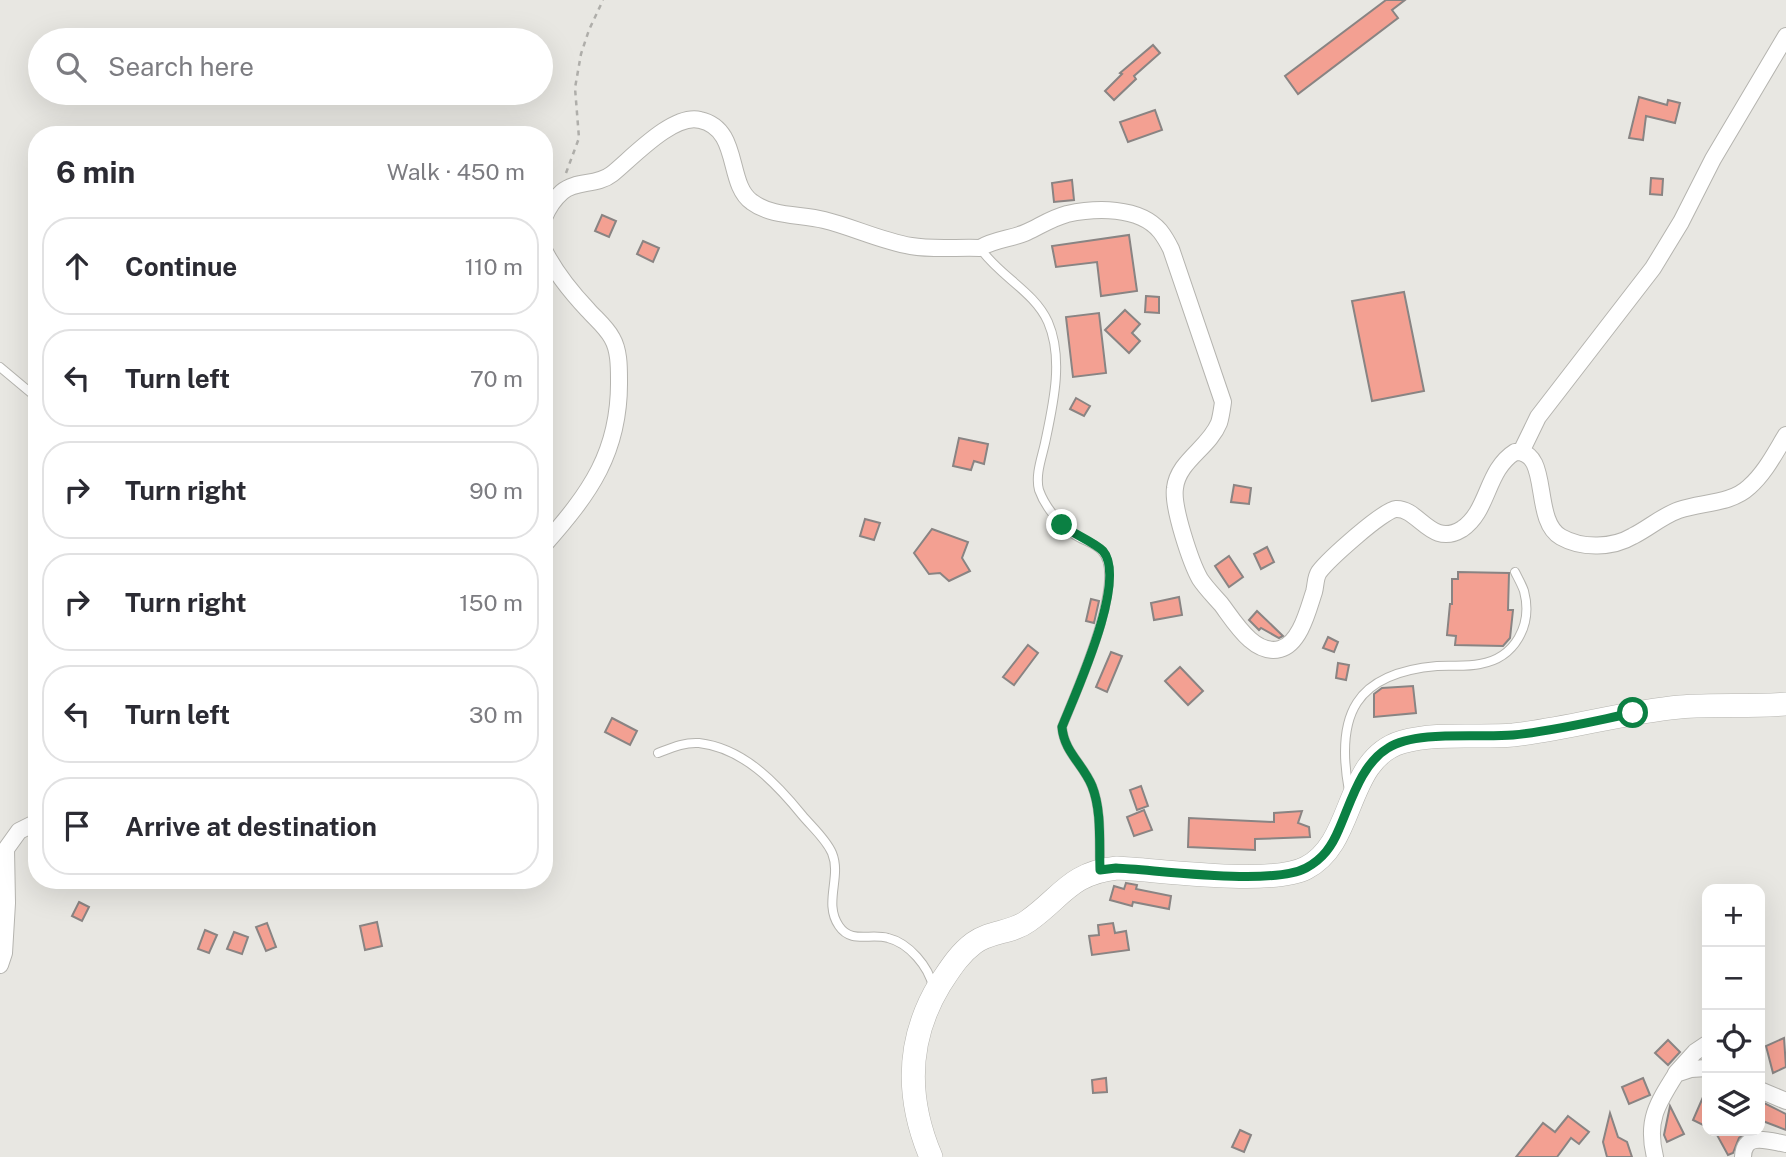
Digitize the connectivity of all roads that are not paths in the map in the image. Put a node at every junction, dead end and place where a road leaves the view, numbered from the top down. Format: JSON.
{"nodes":[{"id":1,"x":1786,"y":36,"type":"edge"},
{"id":2,"x":553,"y":203,"type":"edge"},
{"id":3,"x":981,"y":248,"type":"junction"},
{"id":4,"x":553,"y":266,"type":"edge"},
{"id":5,"x":0,"y":367,"type":"edge"},
{"id":6,"x":28,"y":390,"type":"edge"},
{"id":7,"x":1786,"y":435,"type":"edge"},
{"id":8,"x":1521,"y":452,"type":"junction"},
{"id":9,"x":553,"y":535,"type":"edge"},
{"id":10,"x":1515,"y":572,"type":"dead end"},
{"id":11,"x":1786,"y":704,"type":"edge"},
{"id":12,"x":658,"y":753,"type":"dead end"},
{"id":13,"x":1350,"y":801,"type":"junction"},
{"id":14,"x":28,"y":826,"type":"edge"},
{"id":15,"x":1100,"y":870,"type":"junction"},
{"id":16,"x":0,"y":965,"type":"edge"},
{"id":17,"x":934,"y":994,"type":"junction"},
{"id":18,"x":1702,"y":1047,"type":"edge"},
{"id":19,"x":1702,"y":1068,"type":"edge"},
{"id":20,"x":1676,"y":1074,"type":"junction"},
{"id":21,"x":1765,"y":1092,"type":"edge"},
{"id":22,"x":1786,"y":1101,"type":"edge"},
{"id":23,"x":1786,"y":1144,"type":"edge"},
{"id":24,"x":931,"y":1157,"type":"edge"},
{"id":25,"x":1656,"y":1157,"type":"edge"},
{"id":26,"x":1742,"y":1157,"type":"edge"}],
"edges":[{"from":1,"to":8,"type":"street"},
{"from":2,"to":3,"type":"street"},
{"from":3,"to":8,"type":"street"},
{"from":3,"to":15,"type":"lane"},
{"from":4,"to":9,"type":"street"},
{"from":5,"to":6,"type":"lane"},
{"from":7,"to":8,"type":"street"},
{"from":10,"to":13,"type":"lane"},
{"from":11,"to":13,"type":"street"},
{"from":12,"to":17,"type":"lane"},
{"from":13,"to":15,"type":"street"},
{"from":14,"to":16,"type":"street"},
{"from":15,"to":17,"type":"street"},
{"from":17,"to":24,"type":"street"},
{"from":18,"to":20,"type":"street"},
{"from":19,"to":20,"type":"street"},
{"from":20,"to":25,"type":"street"},
{"from":21,"to":22,"type":"street"},
{"from":23,"to":26,"type":"street"}]}
